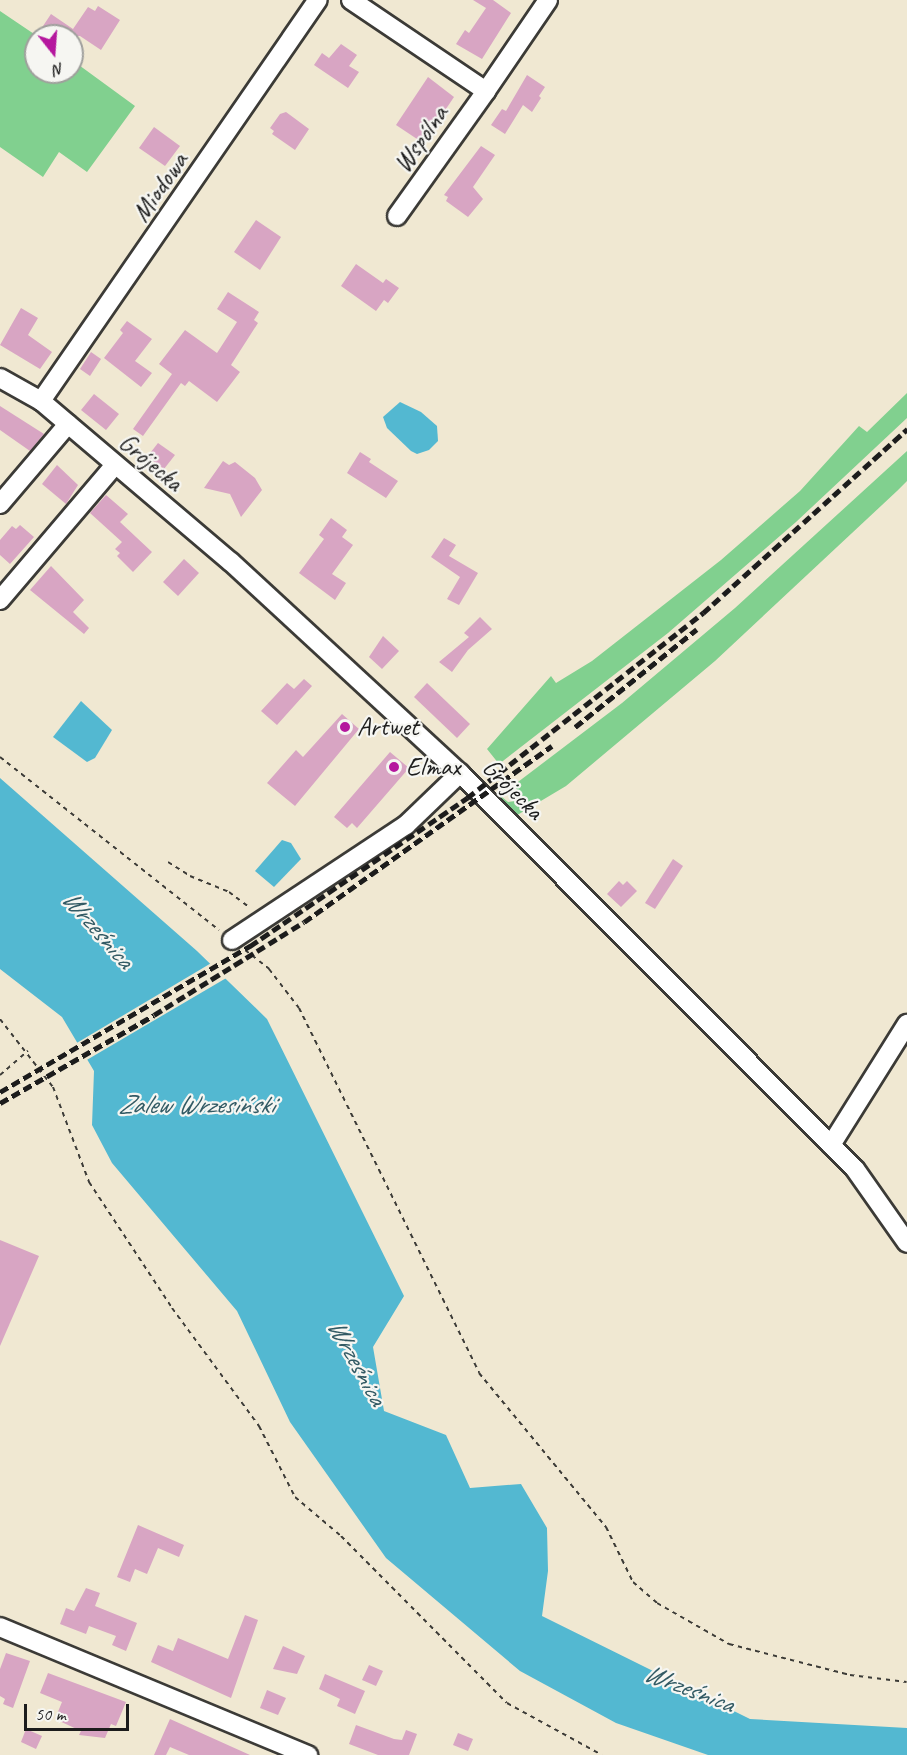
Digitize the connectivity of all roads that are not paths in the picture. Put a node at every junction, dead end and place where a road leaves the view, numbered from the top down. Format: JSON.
{"nodes":[{"id":1,"x":318,"y":0,"type":"edge"},
{"id":2,"x":351,"y":0,"type":"edge"},
{"id":3,"x":548,"y":0,"type":"edge"},
{"id":4,"x":486,"y":91,"type":"junction"},
{"id":5,"x":397,"y":216,"type":"dead end"},
{"id":6,"x":0,"y":378,"type":"edge"},
{"id":7,"x":41,"y":401,"type":"junction"},
{"id":8,"x":68,"y":424,"type":"junction"},
{"id":9,"x":116,"y":465,"type":"junction"},
{"id":10,"x":0,"y":504,"type":"edge"},
{"id":11,"x":0,"y":600,"type":"edge"},
{"id":12,"x":460,"y":773,"type":"junction"},
{"id":13,"x":232,"y":940,"type":"road end"},
{"id":14,"x":907,"y":1024,"type":"edge"},
{"id":15,"x":831,"y":1145,"type":"junction"},
{"id":16,"x":907,"y":1243,"type":"edge"},
{"id":17,"x":0,"y":1627,"type":"edge"},
{"id":18,"x":308,"y":1755,"type":"edge"}],
"edges":[{"from":1,"to":7,"type":"street","name":"Miodowa"},
{"from":2,"to":4,"type":"street"},
{"from":3,"to":4,"type":"street","name":"Wspólna"},
{"from":4,"to":5,"type":"street","name":"Wspólna"},
{"from":6,"to":7,"type":"street","name":"Grójecka"},
{"from":7,"to":8,"type":"street","name":"Grójecka"},
{"from":8,"to":9,"type":"street","name":"Grójecka"},
{"from":8,"to":10,"type":"street"},
{"from":9,"to":11,"type":"street"},
{"from":9,"to":12,"type":"street","name":"Grójecka"},
{"from":12,"to":13,"type":"street"},
{"from":12,"to":15,"type":"street","name":"Grójecka"},
{"from":14,"to":15,"type":"street"},
{"from":15,"to":16,"type":"street","name":"Grójecka"},
{"from":17,"to":18,"type":"street"}]}
